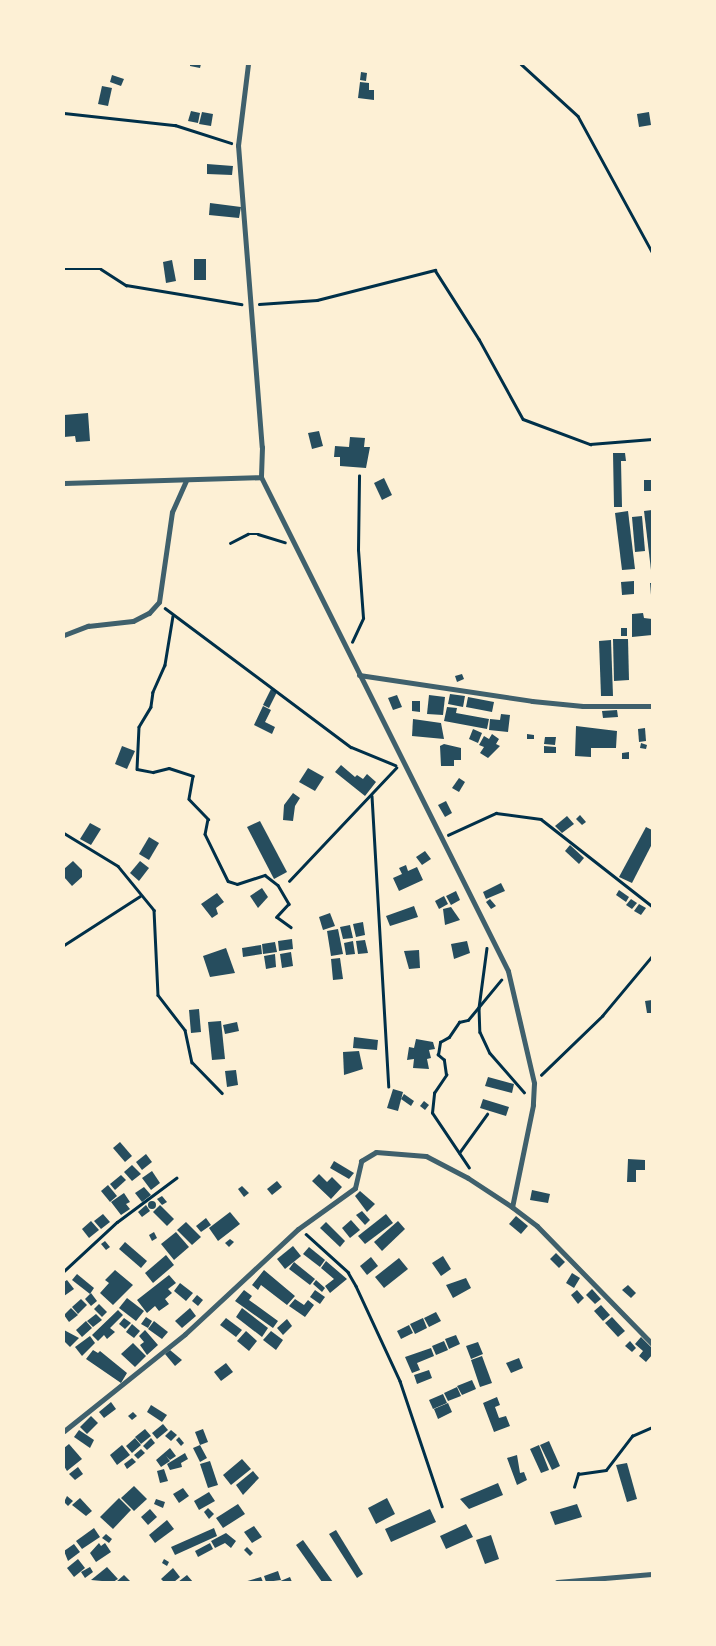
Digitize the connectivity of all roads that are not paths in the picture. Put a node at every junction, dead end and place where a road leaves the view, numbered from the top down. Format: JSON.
{"nodes":[{"id":1,"x":248,"y":64,"type":"edge"},
{"id":2,"x":261,"y":477,"type":"junction"},
{"id":3,"x":186,"y":481,"type":"junction"},
{"id":4,"x":64,"y":483,"type":"edge"},
{"id":5,"x":64,"y":635,"type":"edge"},
{"id":6,"x":360,"y":675,"type":"junction"},
{"id":7,"x":652,"y":706,"type":"edge"},
{"id":8,"x":512,"y":1207,"type":"junction"},
{"id":9,"x":652,"y":1344,"type":"edge"},
{"id":10,"x":64,"y":1431,"type":"edge"},
{"id":11,"x":652,"y":1574,"type":"edge"},
{"id":12,"x":557,"y":1582,"type":"edge"}],
"edges":[{"from":1,"to":2,"type":"street"},
{"from":2,"to":3,"type":"street"},
{"from":2,"to":6,"type":"street"},
{"from":3,"to":4,"type":"street"},
{"from":3,"to":5,"type":"street"},
{"from":6,"to":7,"type":"street"},
{"from":6,"to":8,"type":"street"},
{"from":8,"to":9,"type":"street"},
{"from":8,"to":10,"type":"street"},
{"from":11,"to":12,"type":"street"}]}
